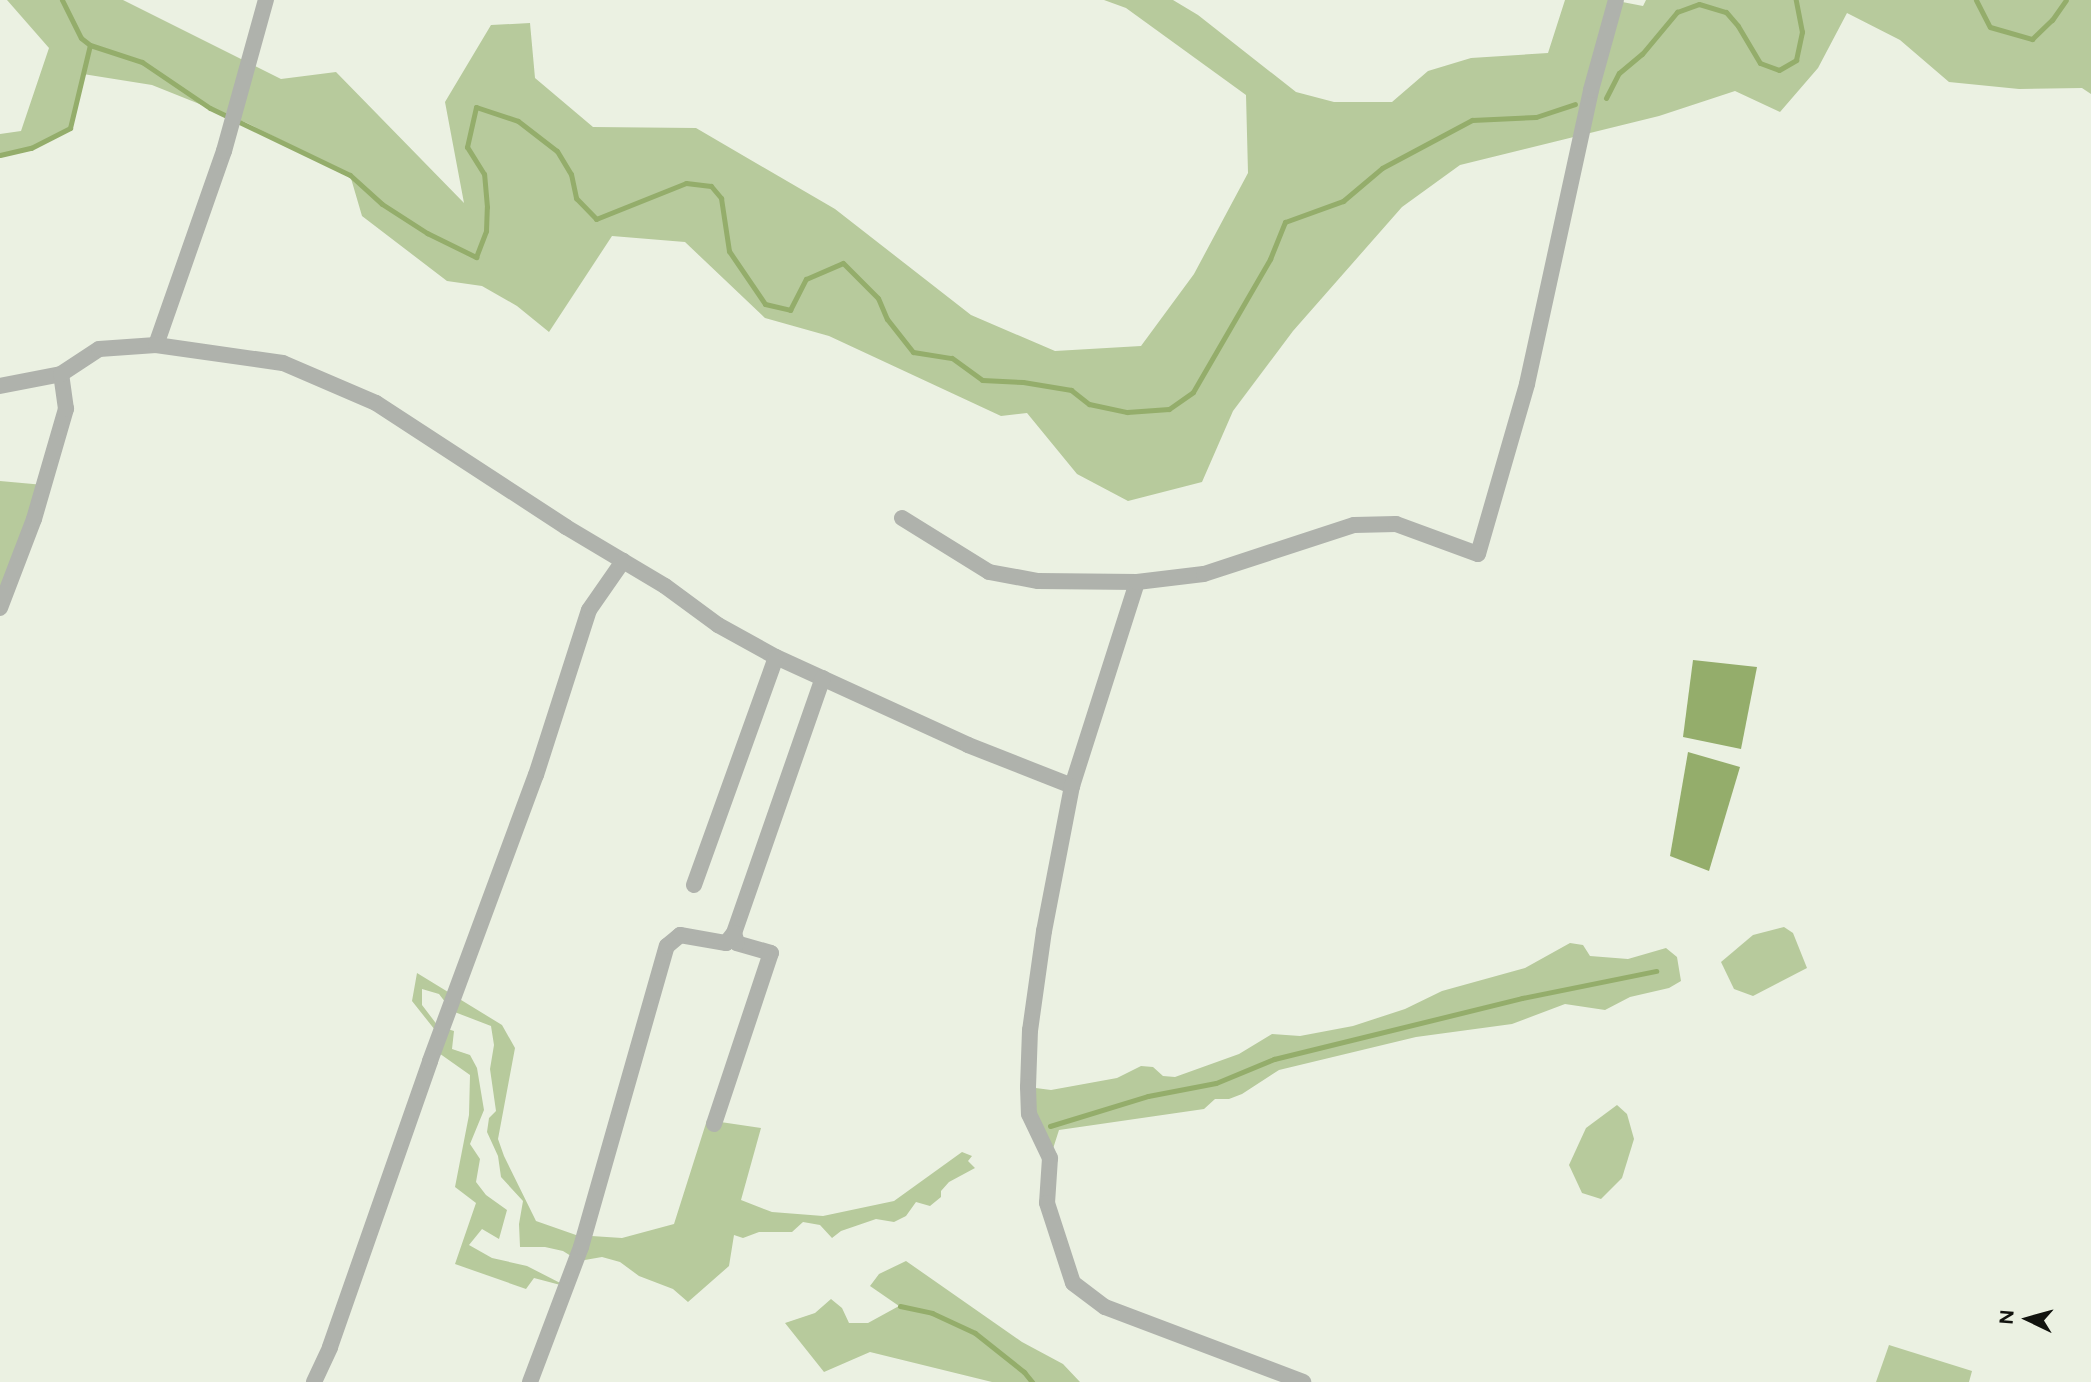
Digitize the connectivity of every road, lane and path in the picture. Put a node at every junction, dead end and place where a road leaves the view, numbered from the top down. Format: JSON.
{"nodes":[{"id":1,"x":266,"y":0,"type":"edge"},
{"id":2,"x":1616,"y":0,"type":"edge"},
{"id":3,"x":156,"y":345,"type":"junction"},
{"id":4,"x":61,"y":374,"type":"junction"},
{"id":5,"x":0,"y":386,"type":"edge"},
{"id":6,"x":902,"y":518,"type":"dead end"},
{"id":7,"x":623,"y":561,"type":"junction"},
{"id":8,"x":1137,"y":582,"type":"junction"},
{"id":9,"x":0,"y":608,"type":"edge"},
{"id":10,"x":776,"y":657,"type":"junction"},
{"id":11,"x":823,"y":678,"type":"junction"},
{"id":12,"x":1072,"y":786,"type":"junction"},
{"id":13,"x":694,"y":885,"type":"dead end"},
{"id":14,"x":734,"y":933,"type":"junction"},
{"id":15,"x":714,"y":1124,"type":"dead end"},
{"id":16,"x":314,"y":1382,"type":"edge"},
{"id":17,"x":530,"y":1382,"type":"edge"},
{"id":18,"x":1303,"y":1382,"type":"edge"}],
"edges":[{"from":1,"to":3,"type":"street"},
{"from":2,"to":8,"type":"street"},
{"from":3,"to":4,"type":"street"},
{"from":3,"to":7,"type":"street"},
{"from":4,"to":5,"type":"street"},
{"from":4,"to":9,"type":"street"},
{"from":6,"to":8,"type":"street"},
{"from":7,"to":10,"type":"street"},
{"from":7,"to":16,"type":"street"},
{"from":8,"to":12,"type":"street"},
{"from":10,"to":11,"type":"street"},
{"from":10,"to":13,"type":"street"},
{"from":11,"to":12,"type":"street"},
{"from":11,"to":14,"type":"street"},
{"from":12,"to":18,"type":"street"},
{"from":14,"to":15,"type":"street"},
{"from":14,"to":17,"type":"street"}]}
